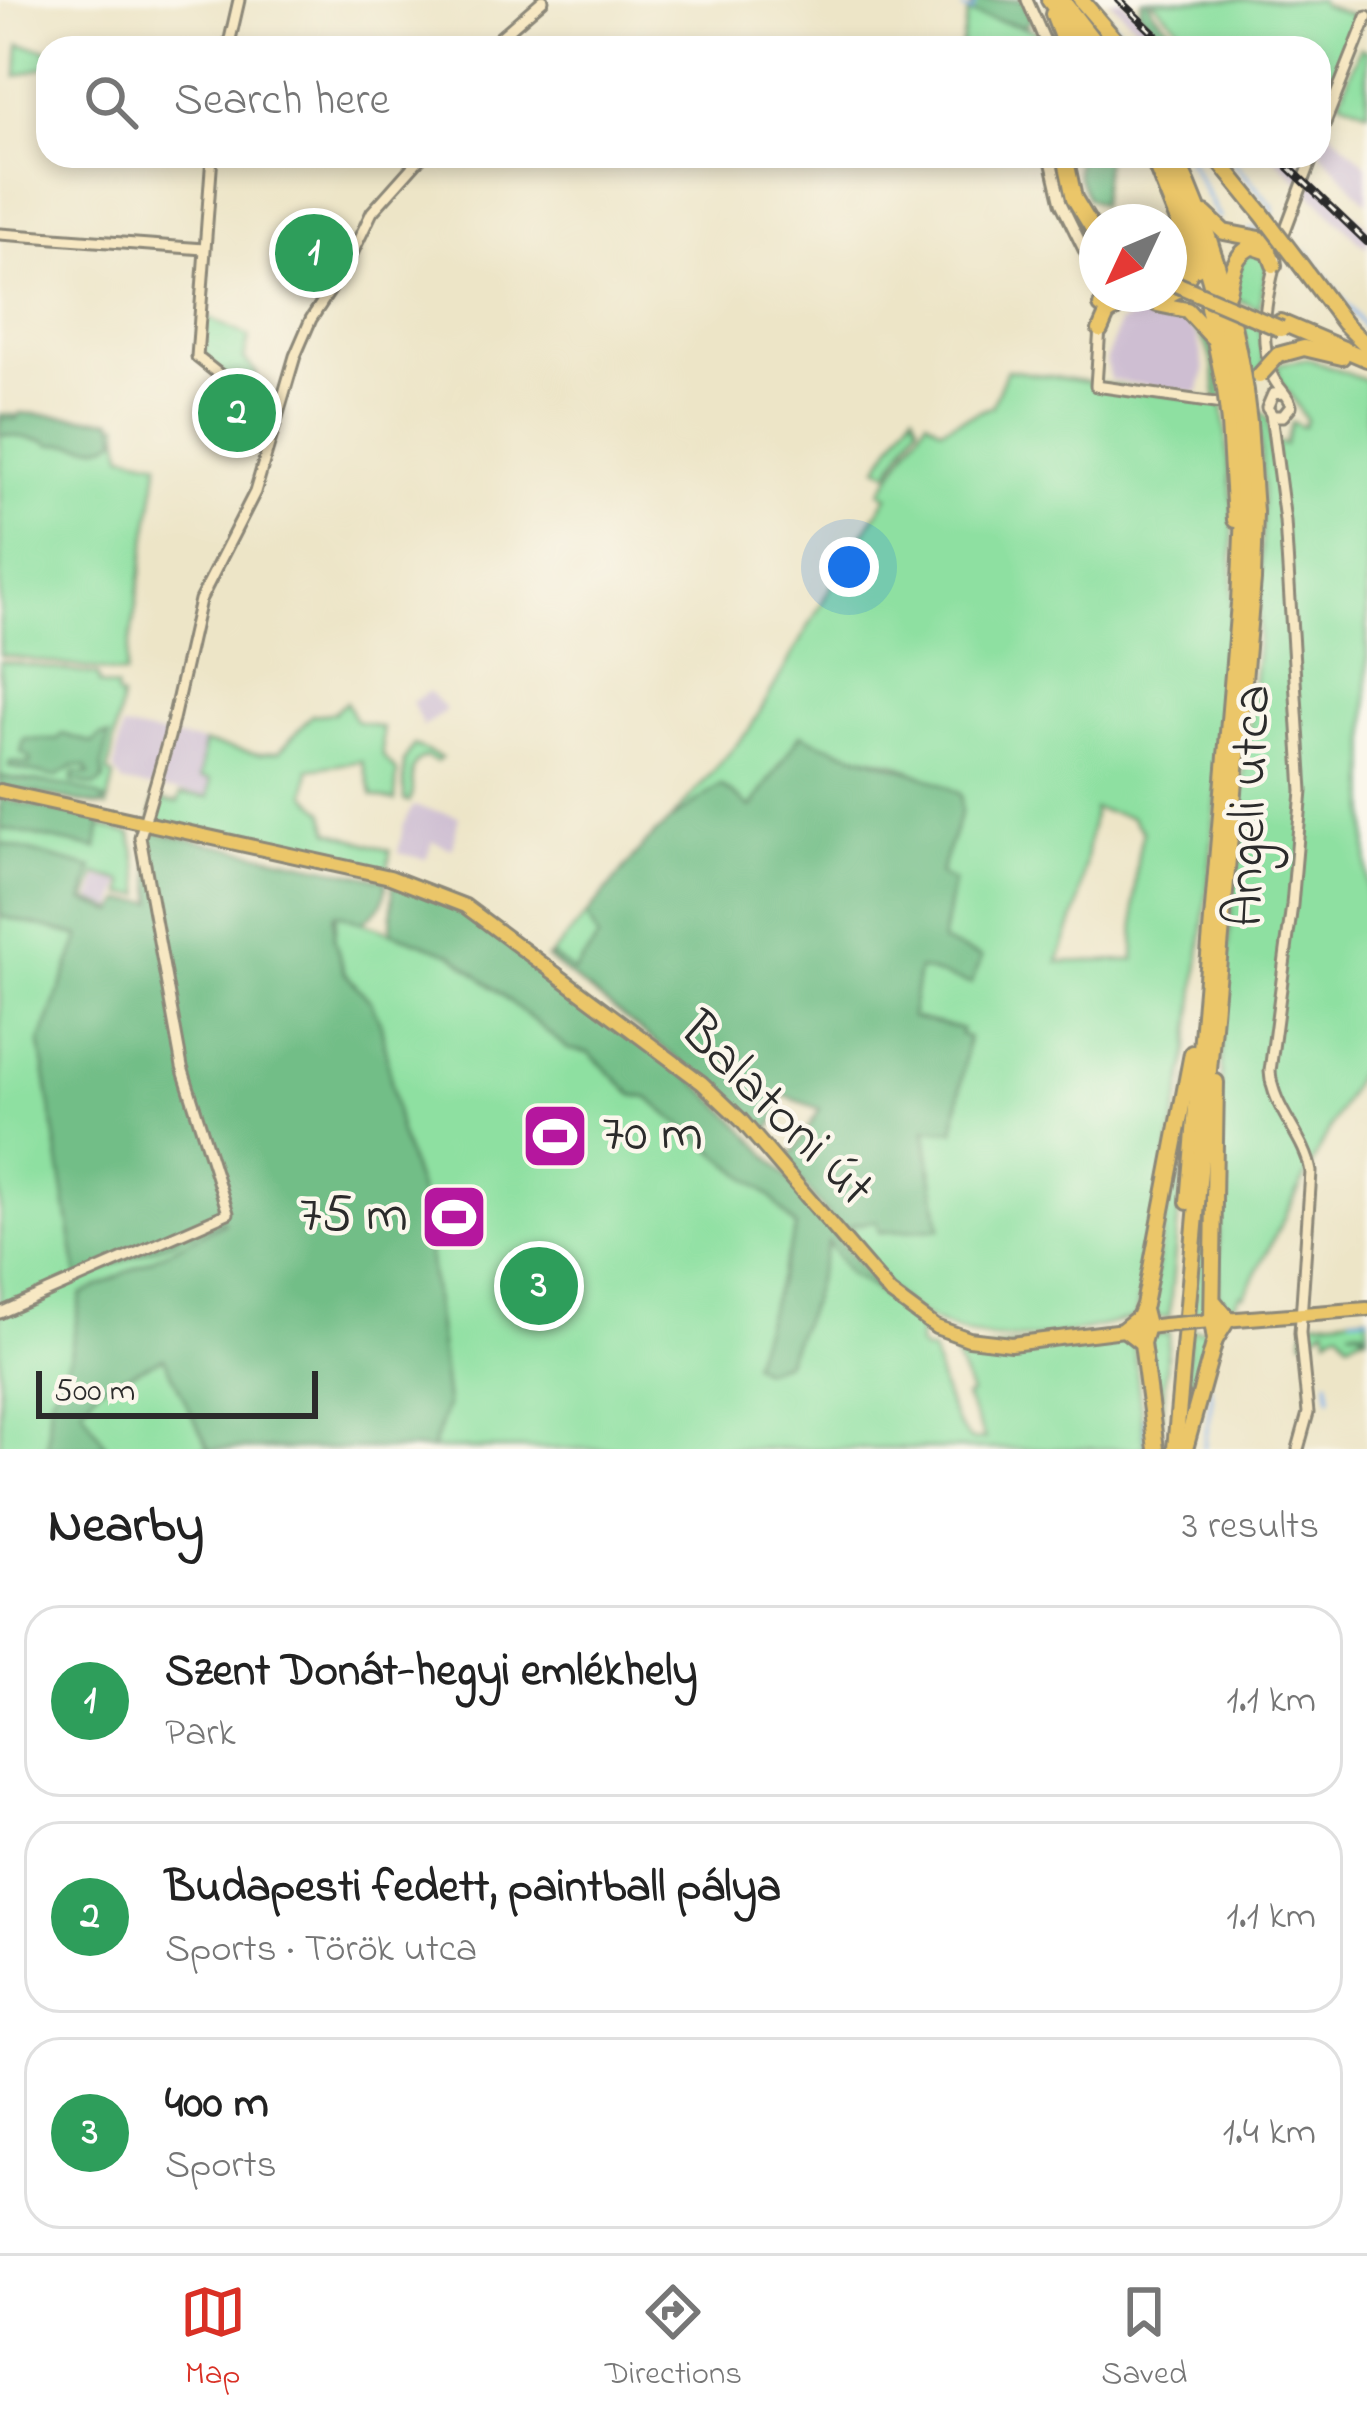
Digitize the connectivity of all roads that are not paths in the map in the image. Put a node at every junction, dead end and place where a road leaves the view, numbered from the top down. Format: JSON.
{"nodes":[{"id":1,"x":238,"y":0,"type":"edge"},
{"id":2,"x":543,"y":0,"type":"edge"},
{"id":3,"x":1028,"y":0,"type":"edge"},
{"id":4,"x":1047,"y":0,"type":"edge"},
{"id":5,"x":1062,"y":0,"type":"edge"},
{"id":6,"x":1078,"y":0,"type":"edge"},
{"id":7,"x":1367,"y":17,"type":"edge"},
{"id":8,"x":230,"y":36,"type":"edge"},
{"id":9,"x":502,"y":36,"type":"edge"},
{"id":10,"x":1043,"y":36,"type":"edge"},
{"id":11,"x":1062,"y":36,"type":"edge"},
{"id":12,"x":1076,"y":36,"type":"edge"},
{"id":13,"x":1090,"y":36,"type":"edge"},
{"id":14,"x":1104,"y":36,"type":"edge"},
{"id":15,"x":1111,"y":36,"type":"edge"},
{"id":16,"x":1331,"y":108,"type":"edge"},
{"id":17,"x":211,"y":168,"type":"edge"},
{"id":18,"x":411,"y":168,"type":"edge"},
{"id":19,"x":1053,"y":168,"type":"edge"},
{"id":20,"x":1069,"y":168,"type":"edge"},
{"id":21,"x":1071,"y":168,"type":"edge"},
{"id":22,"x":1157,"y":168,"type":"edge"},
{"id":23,"x":1169,"y":168,"type":"edge"},
{"id":24,"x":1180,"y":168,"type":"edge"},
{"id":25,"x":1225,"y":168,"type":"edge"},
{"id":26,"x":1308,"y":168,"type":"edge"},
{"id":27,"x":1191,"y":191,"type":"junction"},
{"id":28,"x":1085,"y":204,"type":"edge"},
{"id":29,"x":1173,"y":204,"type":"edge"},
{"id":30,"x":1079,"y":205,"type":"edge"},
{"id":31,"x":1288,"y":223,"type":"junction"},
{"id":32,"x":0,"y":234,"type":"edge"},
{"id":33,"x":1187,"y":239,"type":"edge"},
{"id":34,"x":1079,"y":240,"type":"edge"},
{"id":35,"x":1187,"y":242,"type":"edge"},
{"id":36,"x":1255,"y":242,"type":"junction"},
{"id":37,"x":1281,"y":242,"type":"junction"},
{"id":38,"x":204,"y":249,"type":"junction"},
{"id":39,"x":1274,"y":265,"type":"junction"},
{"id":40,"x":1187,"y":278,"type":"edge"},
{"id":41,"x":1187,"y":285,"type":"edge"},
{"id":42,"x":1227,"y":296,"type":"junction"},
{"id":43,"x":1187,"y":310,"type":"edge"},
{"id":44,"x":1101,"y":312,"type":"edge"},
{"id":45,"x":1110,"y":312,"type":"edge"},
{"id":46,"x":1100,"y":330,"type":"junction"},
{"id":47,"x":1367,"y":346,"type":"edge"},
{"id":48,"x":1220,"y":358,"type":"junction"},
{"id":49,"x":1362,"y":361,"type":"edge"},
{"id":50,"x":1098,"y":371,"type":"junction"},
{"id":51,"x":1111,"y":387,"type":"junction"},
{"id":52,"x":279,"y":400,"type":"junction"},
{"id":53,"x":1254,"y":402,"type":"junction"},
{"id":54,"x":0,"y":791,"type":"edge"},
{"id":55,"x":148,"y":808,"type":"junction"},
{"id":56,"x":119,"y":819,"type":"junction"},
{"id":57,"x":142,"y":830,"type":"junction"},
{"id":58,"x":1207,"y":966,"type":"junction"},
{"id":59,"x":1215,"y":1002,"type":"junction"},
{"id":60,"x":1303,"y":1294,"type":"junction"},
{"id":61,"x":1215,"y":1303,"type":"junction"},
{"id":62,"x":1144,"y":1305,"type":"junction"},
{"id":63,"x":1367,"y":1309,"type":"edge"},
{"id":64,"x":0,"y":1312,"type":"edge"},
{"id":65,"x":1301,"y":1313,"type":"junction"},
{"id":66,"x":1280,"y":1315,"type":"junction"},
{"id":67,"x":1228,"y":1319,"type":"junction"},
{"id":68,"x":1205,"y":1322,"type":"junction"},
{"id":69,"x":1156,"y":1326,"type":"junction"},
{"id":70,"x":1124,"y":1329,"type":"junction"},
{"id":71,"x":1300,"y":1333,"type":"junction"},
{"id":72,"x":1215,"y":1340,"type":"junction"},
{"id":73,"x":1142,"y":1343,"type":"junction"},
{"id":74,"x":1156,"y":1449,"type":"edge"},
{"id":75,"x":1170,"y":1449,"type":"edge"},
{"id":76,"x":1185,"y":1449,"type":"edge"},
{"id":77,"x":1298,"y":1449,"type":"edge"}],
"edges":[{"from":1,"to":8,"type":"street"},
{"from":2,"to":9,"type":"street"},
{"from":3,"to":10,"type":"street"},
{"from":4,"to":11,"type":"highway"},
{"from":4,"to":12,"type":"highway"},
{"from":5,"to":13,"type":"highway"},
{"from":6,"to":14,"type":"highway"},
{"from":6,"to":15,"type":"highway"},
{"from":7,"to":16,"type":"street"},
{"from":17,"to":38,"type":"street"},
{"from":18,"to":52,"type":"street"},
{"from":19,"to":34,"type":"street"},
{"from":20,"to":30,"type":"highway"},
{"from":21,"to":28,"type":"highway"},
{"from":22,"to":29,"type":"highway"},
{"from":23,"to":53,"type":"highway"},
{"from":24,"to":27,"type":"highway"},
{"from":25,"to":47,"type":"highway","bridge":true},
{"from":26,"to":31,"type":"street","name":"Angeli utca"},
{"from":27,"to":36,"type":"highway"},
{"from":27,"to":42,"type":"highway"},
{"from":31,"to":36,"type":"highway"},
{"from":31,"to":37,"type":"street","name":"Angeli utca"},
{"from":32,"to":38,"type":"street"},
{"from":33,"to":48,"type":"highway"},
{"from":35,"to":40,"type":"highway"},
{"from":36,"to":37,"type":"highway"},
{"from":36,"to":39,"type":"highway"},
{"from":36,"to":42,"type":"highway"},
{"from":37,"to":39,"type":"street","name":"Angeli utca"},
{"from":38,"to":52,"type":"street"},
{"from":39,"to":53,"type":"street","name":"Angeli utca"},
{"from":41,"to":49,"type":"highway","bridge":true},
{"from":42,"to":53,"type":"highway"},
{"from":43,"to":48,"type":"highway"},
{"from":44,"to":46,"type":"street"},
{"from":45,"to":46,"type":"highway"},
{"from":46,"to":50,"type":"street"},
{"from":48,"to":53,"type":"highway"},
{"from":49,"to":53,"type":"highway","bridge":true},
{"from":50,"to":51,"type":"street"},
{"from":50,"to":51,"type":"street"},
{"from":51,"to":53,"type":"street"},
{"from":52,"to":55,"type":"street"},
{"from":53,"to":58,"type":"highway"},
{"from":53,"to":59,"type":"highway"},
{"from":53,"to":60,"type":"street","name":"Angeli utca"},
{"from":54,"to":56,"type":"main road","name":"Balatoni út"},
{"from":55,"to":56,"type":"street"},
{"from":55,"to":57,"type":"street"},
{"from":56,"to":57,"type":"main road","name":"Balatoni út"},
{"from":57,"to":64,"type":"street"},
{"from":57,"to":70,"type":"main road","name":"Balatoni út"},
{"from":58,"to":62,"type":"highway"},
{"from":58,"to":75,"type":"highway"},
{"from":59,"to":61,"type":"highway"},
{"from":59,"to":75,"type":"highway"},
{"from":60,"to":65,"type":"street"},
{"from":60,"to":66,"type":"street"},
{"from":61,"to":67,"type":"highway"},
{"from":61,"to":68,"type":"highway"},
{"from":62,"to":69,"type":"highway"},
{"from":62,"to":70,"type":"highway"},
{"from":63,"to":65,"type":"main road","name":"Balatoni út"},
{"from":65,"to":66,"type":"main road","name":"Balatoni út"},
{"from":65,"to":71,"type":"street"},
{"from":66,"to":67,"type":"main road","name":"Balatoni út"},
{"from":66,"to":71,"type":"street"},
{"from":67,"to":68,"type":"main road","name":"Balatoni út"},
{"from":67,"to":72,"type":"highway"},
{"from":68,"to":69,"type":"main road","name":"Balatoni út","bridge":true},
{"from":68,"to":72,"type":"highway"},
{"from":69,"to":70,"type":"main road","name":"Balatoni út"},
{"from":69,"to":73,"type":"highway"},
{"from":70,"to":73,"type":"highway"},
{"from":71,"to":77,"type":"street"},
{"from":72,"to":76,"type":"highway"},
{"from":73,"to":74,"type":"highway"}]}
